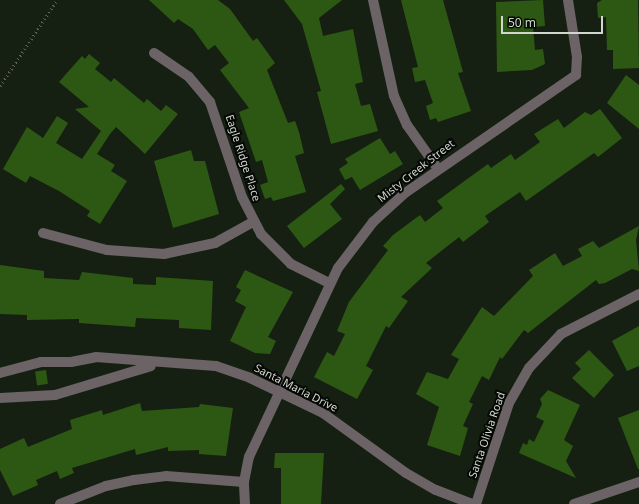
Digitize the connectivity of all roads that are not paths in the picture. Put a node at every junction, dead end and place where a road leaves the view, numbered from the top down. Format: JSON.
{"nodes":[{"id":1,"x":373,"y":0,"type":"edge"},
{"id":2,"x":568,"y":0,"type":"edge"},
{"id":3,"x":154,"y":53,"type":"dead end"},
{"id":4,"x":438,"y":168,"type":"junction"},
{"id":5,"x":253,"y":222,"type":"junction"},
{"id":6,"x":43,"y":233,"type":"dead end"},
{"id":7,"x":329,"y":283,"type":"junction"},
{"id":8,"x":639,"y":294,"type":"edge"},
{"id":9,"x":158,"y":363,"type":"junction"},
{"id":10,"x":0,"y":373,"type":"edge"},
{"id":11,"x":279,"y":392,"type":"junction"},
{"id":12,"x":0,"y":398,"type":"edge"},
{"id":13,"x":244,"y":482,"type":"junction"},
{"id":14,"x":639,"y":482,"type":"edge"},
{"id":15,"x":60,"y":504,"type":"edge"},
{"id":16,"x":245,"y":504,"type":"edge"},
{"id":17,"x":474,"y":504,"type":"edge"},
{"id":18,"x":574,"y":504,"type":"edge"}],
"edges":[{"from":1,"to":4,"type":"street"},
{"from":2,"to":4,"type":"street","name":"Misty Creek Street"},
{"from":3,"to":5,"type":"street","name":"Eagle Ridge Place"},
{"from":4,"to":7,"type":"street","name":"Misty Creek Street"},
{"from":5,"to":6,"type":"street"},
{"from":5,"to":7,"type":"street","name":"Eagle Ridge Place"},
{"from":7,"to":11,"type":"street","name":"Misty Creek Street"},
{"from":8,"to":17,"type":"street","name":"Santa Olivia Road"},
{"from":9,"to":10,"type":"street","name":"Santa Maria Drive"},
{"from":9,"to":11,"type":"street","name":"Santa Maria Drive"},
{"from":9,"to":12,"type":"street","name":"Santa Maria Drive"},
{"from":11,"to":13,"type":"street","name":"Misty Creek Street"},
{"from":11,"to":17,"type":"street","name":"Santa Maria Drive"},
{"from":13,"to":15,"type":"street"},
{"from":13,"to":16,"type":"street","name":"Misty Creek Street"},
{"from":14,"to":18,"type":"street"}]}
